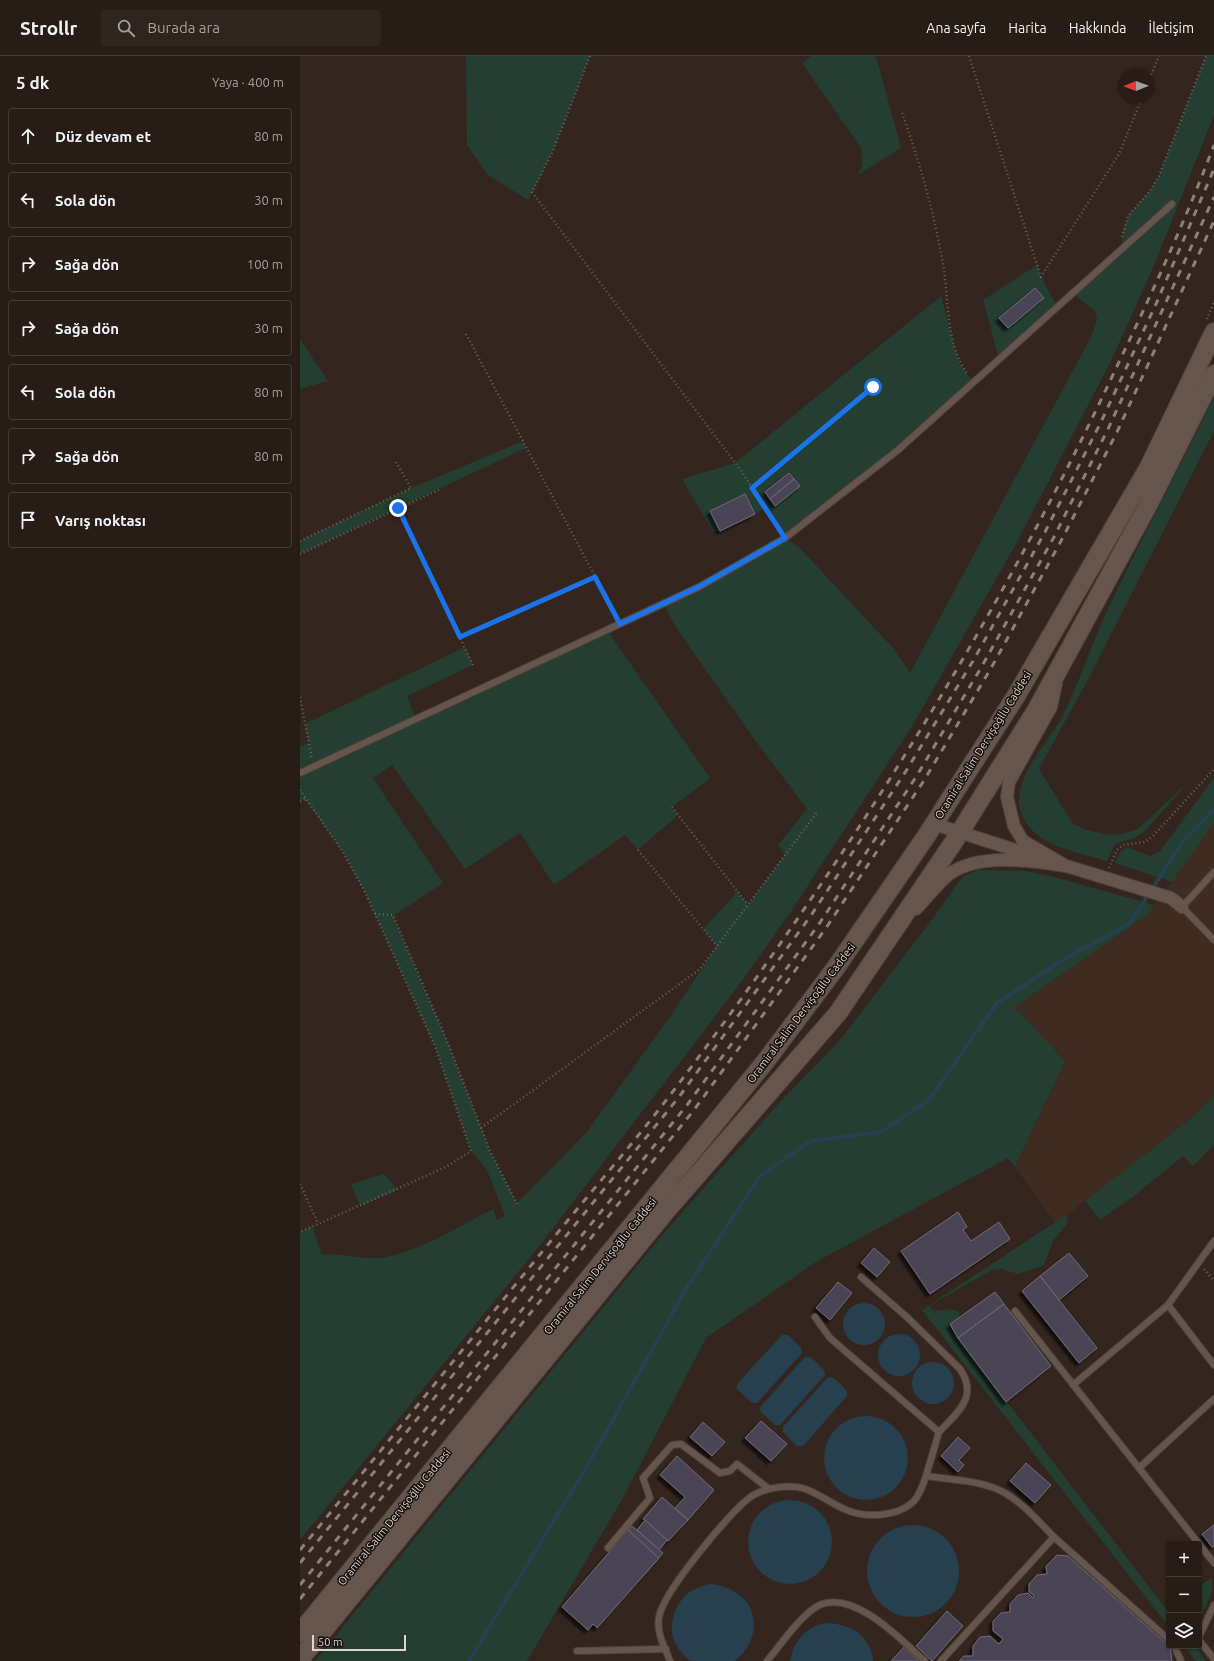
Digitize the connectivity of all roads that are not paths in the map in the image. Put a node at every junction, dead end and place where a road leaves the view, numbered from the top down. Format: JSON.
{"nodes":[{"id":1,"x":1172,"y":204,"type":"dead end"},
{"id":2,"x":1209,"y":328,"type":"edge"},
{"id":3,"x":1214,"y":374,"type":"edge"},
{"id":4,"x":1059,"y":669,"type":"junction"},
{"id":5,"x":300,"y":773,"type":"edge"},
{"id":6,"x":934,"y":824,"type":"junction"},
{"id":7,"x":959,"y":833,"type":"junction"},
{"id":8,"x":1066,"y":866,"type":"junction"},
{"id":9,"x":1214,"y":872,"type":"edge"},
{"id":10,"x":1182,"y":907,"type":"junction"},
{"id":11,"x":890,"y":937,"type":"junction"},
{"id":12,"x":1214,"y":940,"type":"edge"},
{"id":13,"x":1214,"y":1242,"type":"edge"},
{"id":14,"x":861,"y":1277,"type":"dead end"},
{"id":15,"x":1168,"y":1305,"type":"junction"},
{"id":16,"x":1015,"y":1311,"type":"dead end"},
{"id":17,"x":815,"y":1317,"type":"dead end"},
{"id":18,"x":1214,"y":1365,"type":"edge"},
{"id":19,"x":1073,"y":1385,"type":"junction"},
{"id":20,"x":1214,"y":1399,"type":"edge"},
{"id":21,"x":939,"y":1432,"type":"junction"},
{"id":22,"x":1139,"y":1468,"type":"junction"},
{"id":23,"x":926,"y":1476,"type":"junction"},
{"id":24,"x":768,"y":1489,"type":"junction"},
{"id":25,"x":1054,"y":1537,"type":"junction"},
{"id":26,"x":1197,"y":1541,"type":"edge"},
{"id":27,"x":608,"y":1548,"type":"dead end"},
{"id":28,"x":1202,"y":1548,"type":"edge"},
{"id":29,"x":1214,"y":1564,"type":"edge"},
{"id":30,"x":1214,"y":1605,"type":"edge"},
{"id":31,"x":1202,"y":1631,"type":"edge"},
{"id":32,"x":300,"y":1633,"type":"edge"},
{"id":33,"x":1166,"y":1637,"type":"edge"},
{"id":34,"x":1202,"y":1642,"type":"edge"},
{"id":35,"x":666,"y":1649,"type":"junction"},
{"id":36,"x":1175,"y":1649,"type":"edge"},
{"id":37,"x":577,"y":1651,"type":"dead end"},
{"id":38,"x":300,"y":1659,"type":"edge"},
{"id":39,"x":1214,"y":1659,"type":"edge"},
{"id":40,"x":670,"y":1661,"type":"edge"},
{"id":41,"x":767,"y":1661,"type":"edge"},
{"id":42,"x":925,"y":1661,"type":"edge"},
{"id":43,"x":941,"y":1661,"type":"edge"},
{"id":44,"x":1181,"y":1661,"type":"edge"}],
"edges":[{"from":1,"to":5,"type":"lane"},
{"from":2,"to":6,"type":"main road","name":"Oramiral Salim Dervişoğllu Caddesi"},
{"from":3,"to":4,"type":"main road","name":"Oramiral Salim Dervişoğllu Caddesi"},
{"from":4,"to":7,"type":"main road","name":"Oramiral Salim Dervişoğllu Caddesi"},
{"from":4,"to":8,"type":"street"},
{"from":6,"to":7,"type":"street"},
{"from":6,"to":32,"type":"main road","name":"Oramiral Salim Dervişoğllu Caddesi"},
{"from":7,"to":8,"type":"street"},
{"from":7,"to":11,"type":"main road","name":"Oramiral Salim Dervişoğllu Caddesi"},
{"from":8,"to":10,"type":"street"},
{"from":8,"to":11,"type":"street"},
{"from":9,"to":10,"type":"lane"},
{"from":10,"to":12,"type":"lane"},
{"from":11,"to":38,"type":"main road","name":"Oramiral Salim Dervişoğllu Caddesi"},
{"from":13,"to":15,"type":"lane"},
{"from":14,"to":21,"type":"lane"},
{"from":15,"to":18,"type":"lane"},
{"from":15,"to":19,"type":"lane"},
{"from":16,"to":19,"type":"lane"},
{"from":17,"to":21,"type":"lane"},
{"from":19,"to":22,"type":"lane"},
{"from":20,"to":22,"type":"lane"},
{"from":21,"to":23,"type":"lane"},
{"from":22,"to":26,"type":"lane"},
{"from":23,"to":24,"type":"lane"},
{"from":23,"to":25,"type":"lane"},
{"from":24,"to":27,"type":"lane"},
{"from":24,"to":35,"type":"lane"},
{"from":25,"to":33,"type":"lane"},
{"from":25,"to":43,"type":"lane"},
{"from":28,"to":29,"type":"lane"},
{"from":30,"to":31,"type":"lane"},
{"from":34,"to":39,"type":"lane"},
{"from":35,"to":37,"type":"lane"},
{"from":35,"to":40,"type":"lane"},
{"from":36,"to":44,"type":"lane"},
{"from":41,"to":42,"type":"lane"}]}
